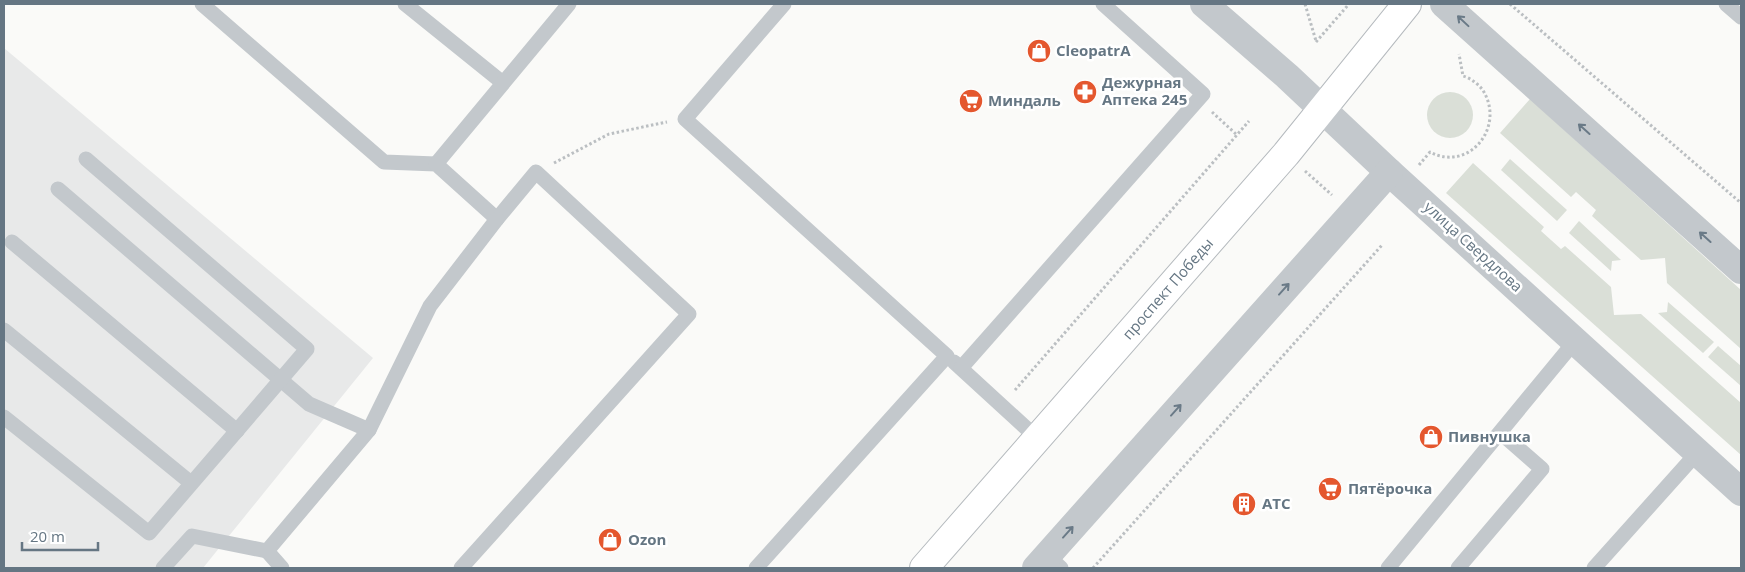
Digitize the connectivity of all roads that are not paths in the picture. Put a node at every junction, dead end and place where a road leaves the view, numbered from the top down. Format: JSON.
{"nodes":[{"id":1,"x":202,"y":4,"type":"edge"},
{"id":2,"x":405,"y":4,"type":"edge"},
{"id":3,"x":569,"y":4,"type":"edge"},
{"id":4,"x":784,"y":4,"type":"edge"},
{"id":5,"x":1103,"y":4,"type":"edge"},
{"id":6,"x":1204,"y":4,"type":"edge"},
{"id":7,"x":1406,"y":4,"type":"edge"},
{"id":8,"x":1444,"y":4,"type":"edge"},
{"id":9,"x":1726,"y":4,"type":"edge"},
{"id":10,"x":1741,"y":17,"type":"edge"},
{"id":11,"x":503,"y":83,"type":"junction"},
{"id":12,"x":1323,"y":109,"type":"junction"},
{"id":13,"x":86,"y":159,"type":"dead end"},
{"id":14,"x":436,"y":164,"type":"junction"},
{"id":15,"x":1389,"y":172,"type":"junction"},
{"id":16,"x":58,"y":189,"type":"dead end"},
{"id":17,"x":497,"y":219,"type":"junction"},
{"id":18,"x":12,"y":242,"type":"dead end"},
{"id":19,"x":1741,"y":270,"type":"edge"},
{"id":20,"x":4,"y":330,"type":"edge"},
{"id":21,"x":1576,"y":340,"type":"junction"},
{"id":22,"x":947,"y":356,"type":"junction"},
{"id":23,"x":961,"y":368,"type":"junction"},
{"id":24,"x":281,"y":380,"type":"junction"},
{"id":25,"x":4,"y":417,"type":"edge"},
{"id":26,"x":369,"y":430,"type":"junction"},
{"id":27,"x":237,"y":431,"type":"junction"},
{"id":28,"x":1501,"y":433,"type":"junction"},
{"id":29,"x":1038,"y":438,"type":"junction"},
{"id":30,"x":1697,"y":453,"type":"junction"},
{"id":31,"x":192,"y":484,"type":"junction"},
{"id":32,"x":1741,"y":492,"type":"edge"},
{"id":33,"x":267,"y":551,"type":"junction"},
{"id":34,"x":1048,"y":564,"type":"edge"},
{"id":35,"x":163,"y":568,"type":"edge"},
{"id":36,"x":282,"y":568,"type":"edge"},
{"id":37,"x":461,"y":568,"type":"edge"},
{"id":38,"x":756,"y":568,"type":"edge"},
{"id":39,"x":924,"y":568,"type":"edge"},
{"id":40,"x":1388,"y":568,"type":"edge"},
{"id":41,"x":1458,"y":568,"type":"edge"},
{"id":42,"x":1594,"y":568,"type":"edge"}],
"edges":[{"from":1,"to":14,"type":"lane"},
{"from":2,"to":11,"type":"lane"},
{"from":3,"to":11,"type":"lane"},
{"from":4,"to":22,"type":"lane"},
{"from":5,"to":23,"type":"lane"},
{"from":6,"to":12,"type":"street","name":"улица Свердлова"},
{"from":7,"to":12,"type":"main road","name":"проспект Победы"},
{"from":19,"to":8,"type":"street","one_way":true},
{"from":9,"to":10,"type":"lane"},
{"from":11,"to":14,"type":"lane"},
{"from":12,"to":15,"type":"street","name":"улица Свердлова"},
{"from":12,"to":29,"type":"main road","name":"проспект Победы"},
{"from":13,"to":24,"type":"lane"},
{"from":14,"to":17,"type":"lane"},
{"from":15,"to":21,"type":"street","name":"улица Свердлова"},
{"from":34,"to":15,"type":"street","one_way":true},
{"from":16,"to":24,"type":"lane"},
{"from":17,"to":26,"type":"lane"},
{"from":17,"to":37,"type":"lane"},
{"from":18,"to":27,"type":"lane"},
{"from":20,"to":31,"type":"lane"},
{"from":21,"to":28,"type":"lane"},
{"from":21,"to":30,"type":"street","name":"улица Свердлова"},
{"from":22,"to":23,"type":"lane"},
{"from":22,"to":38,"type":"lane"},
{"from":23,"to":29,"type":"lane"},
{"from":24,"to":26,"type":"lane"},
{"from":24,"to":27,"type":"lane"},
{"from":25,"to":31,"type":"lane"},
{"from":26,"to":33,"type":"lane"},
{"from":27,"to":31,"type":"lane"},
{"from":28,"to":40,"type":"lane"},
{"from":28,"to":41,"type":"lane"},
{"from":29,"to":39,"type":"main road","name":"проспект Победы"},
{"from":30,"to":32,"type":"street","name":"улица Свердлова"},
{"from":30,"to":42,"type":"lane"},
{"from":33,"to":35,"type":"lane"},
{"from":33,"to":36,"type":"lane"}]}
